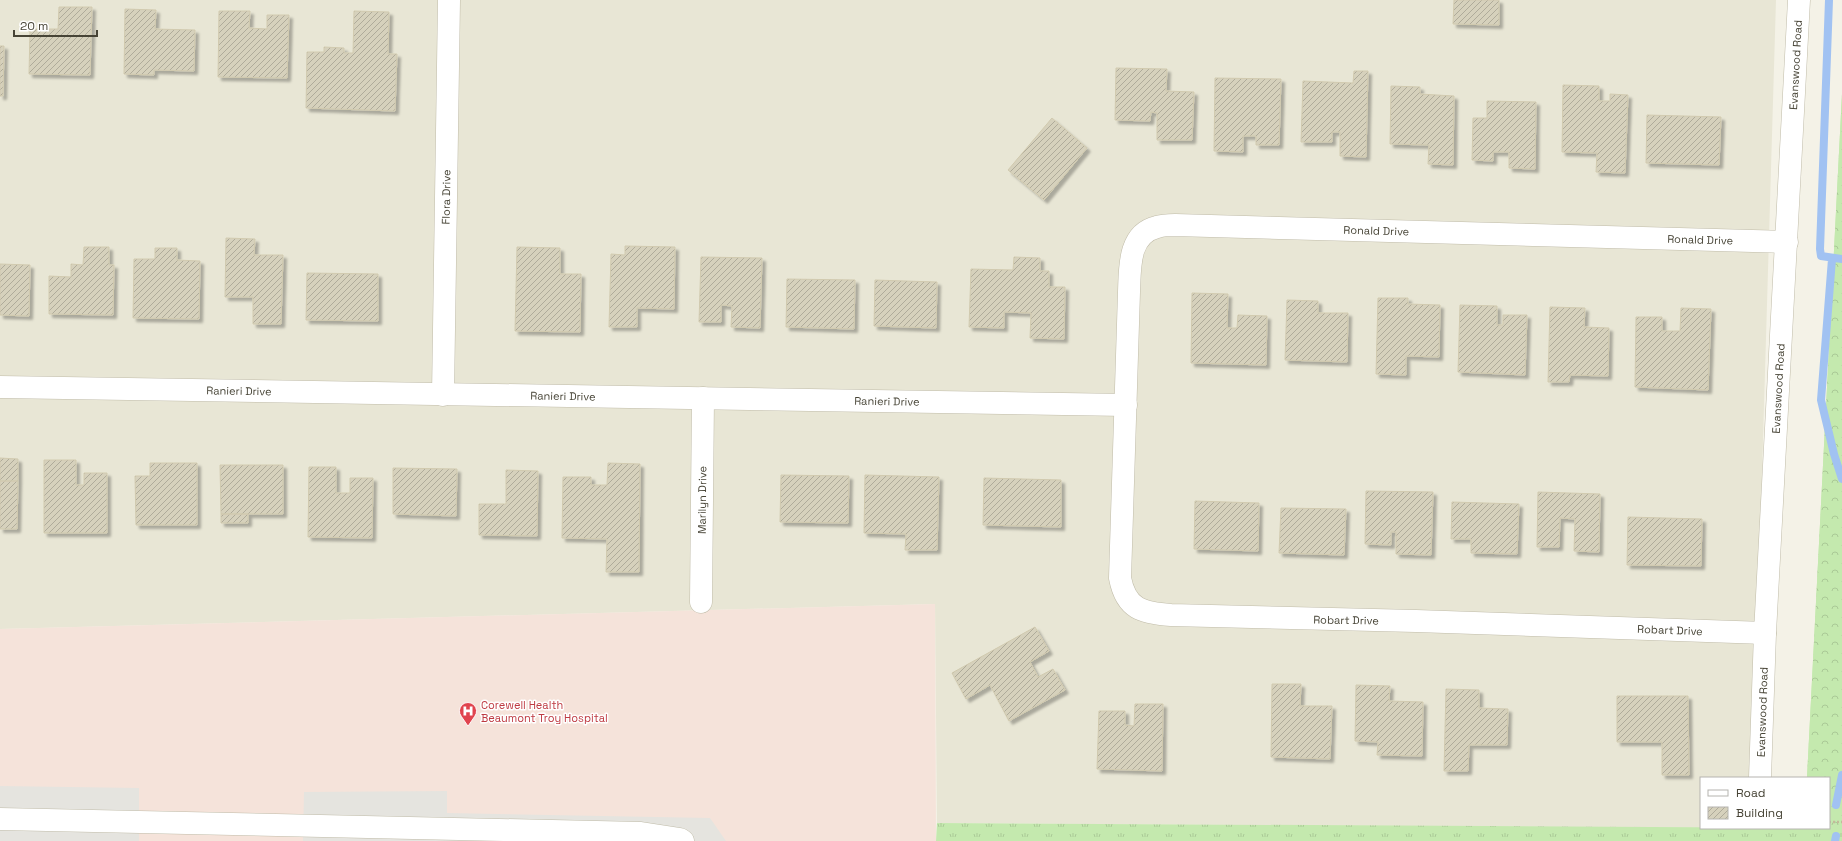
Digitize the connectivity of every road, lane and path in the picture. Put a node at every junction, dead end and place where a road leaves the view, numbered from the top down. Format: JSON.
{"nodes":[{"id":1,"x":449,"y":0,"type":"edge"},
{"id":2,"x":1799,"y":0,"type":"edge"},
{"id":3,"x":1787,"y":242,"type":"junction"},
{"id":4,"x":0,"y":387,"type":"edge"},
{"id":5,"x":443,"y":395,"type":"junction"},
{"id":6,"x":703,"y":398,"type":"junction"},
{"id":7,"x":1126,"y":405,"type":"junction"},
{"id":8,"x":701,"y":602,"type":"dead end"},
{"id":9,"x":1765,"y":633,"type":"junction"},
{"id":10,"x":1760,"y":777,"type":"edge"},
{"id":11,"x":0,"y":820,"type":"edge"},
{"id":12,"x":1830,"y":822,"type":"edge"},
{"id":13,"x":1842,"y":822,"type":"edge"},
{"id":14,"x":105,"y":831,"type":"edge"},
{"id":15,"x":343,"y":834,"type":"edge"},
{"id":16,"x":683,"y":841,"type":"edge"}],
"edges":[{"from":1,"to":5,"type":"street","name":"Flora Drive"},
{"from":2,"to":3,"type":"street","name":"Evanswood Road"},
{"from":3,"to":7,"type":"street","name":"Ronald Drive"},
{"from":3,"to":9,"type":"street","name":"Evanswood Road"},
{"from":4,"to":5,"type":"street","name":"Ranieri Drive"},
{"from":5,"to":6,"type":"street","name":"Ranieri Drive"},
{"from":6,"to":7,"type":"street","name":"Ranieri Drive"},
{"from":6,"to":8,"type":"street","name":"Marilyn Drive"},
{"from":7,"to":9,"type":"street","name":"Robart Drive"},
{"from":9,"to":10,"type":"street","name":"Evanswood Road"},
{"from":11,"to":14,"type":"street"},
{"from":12,"to":13,"type":"path"},
{"from":14,"to":15,"type":"street"},
{"from":15,"to":16,"type":"street"}]}
